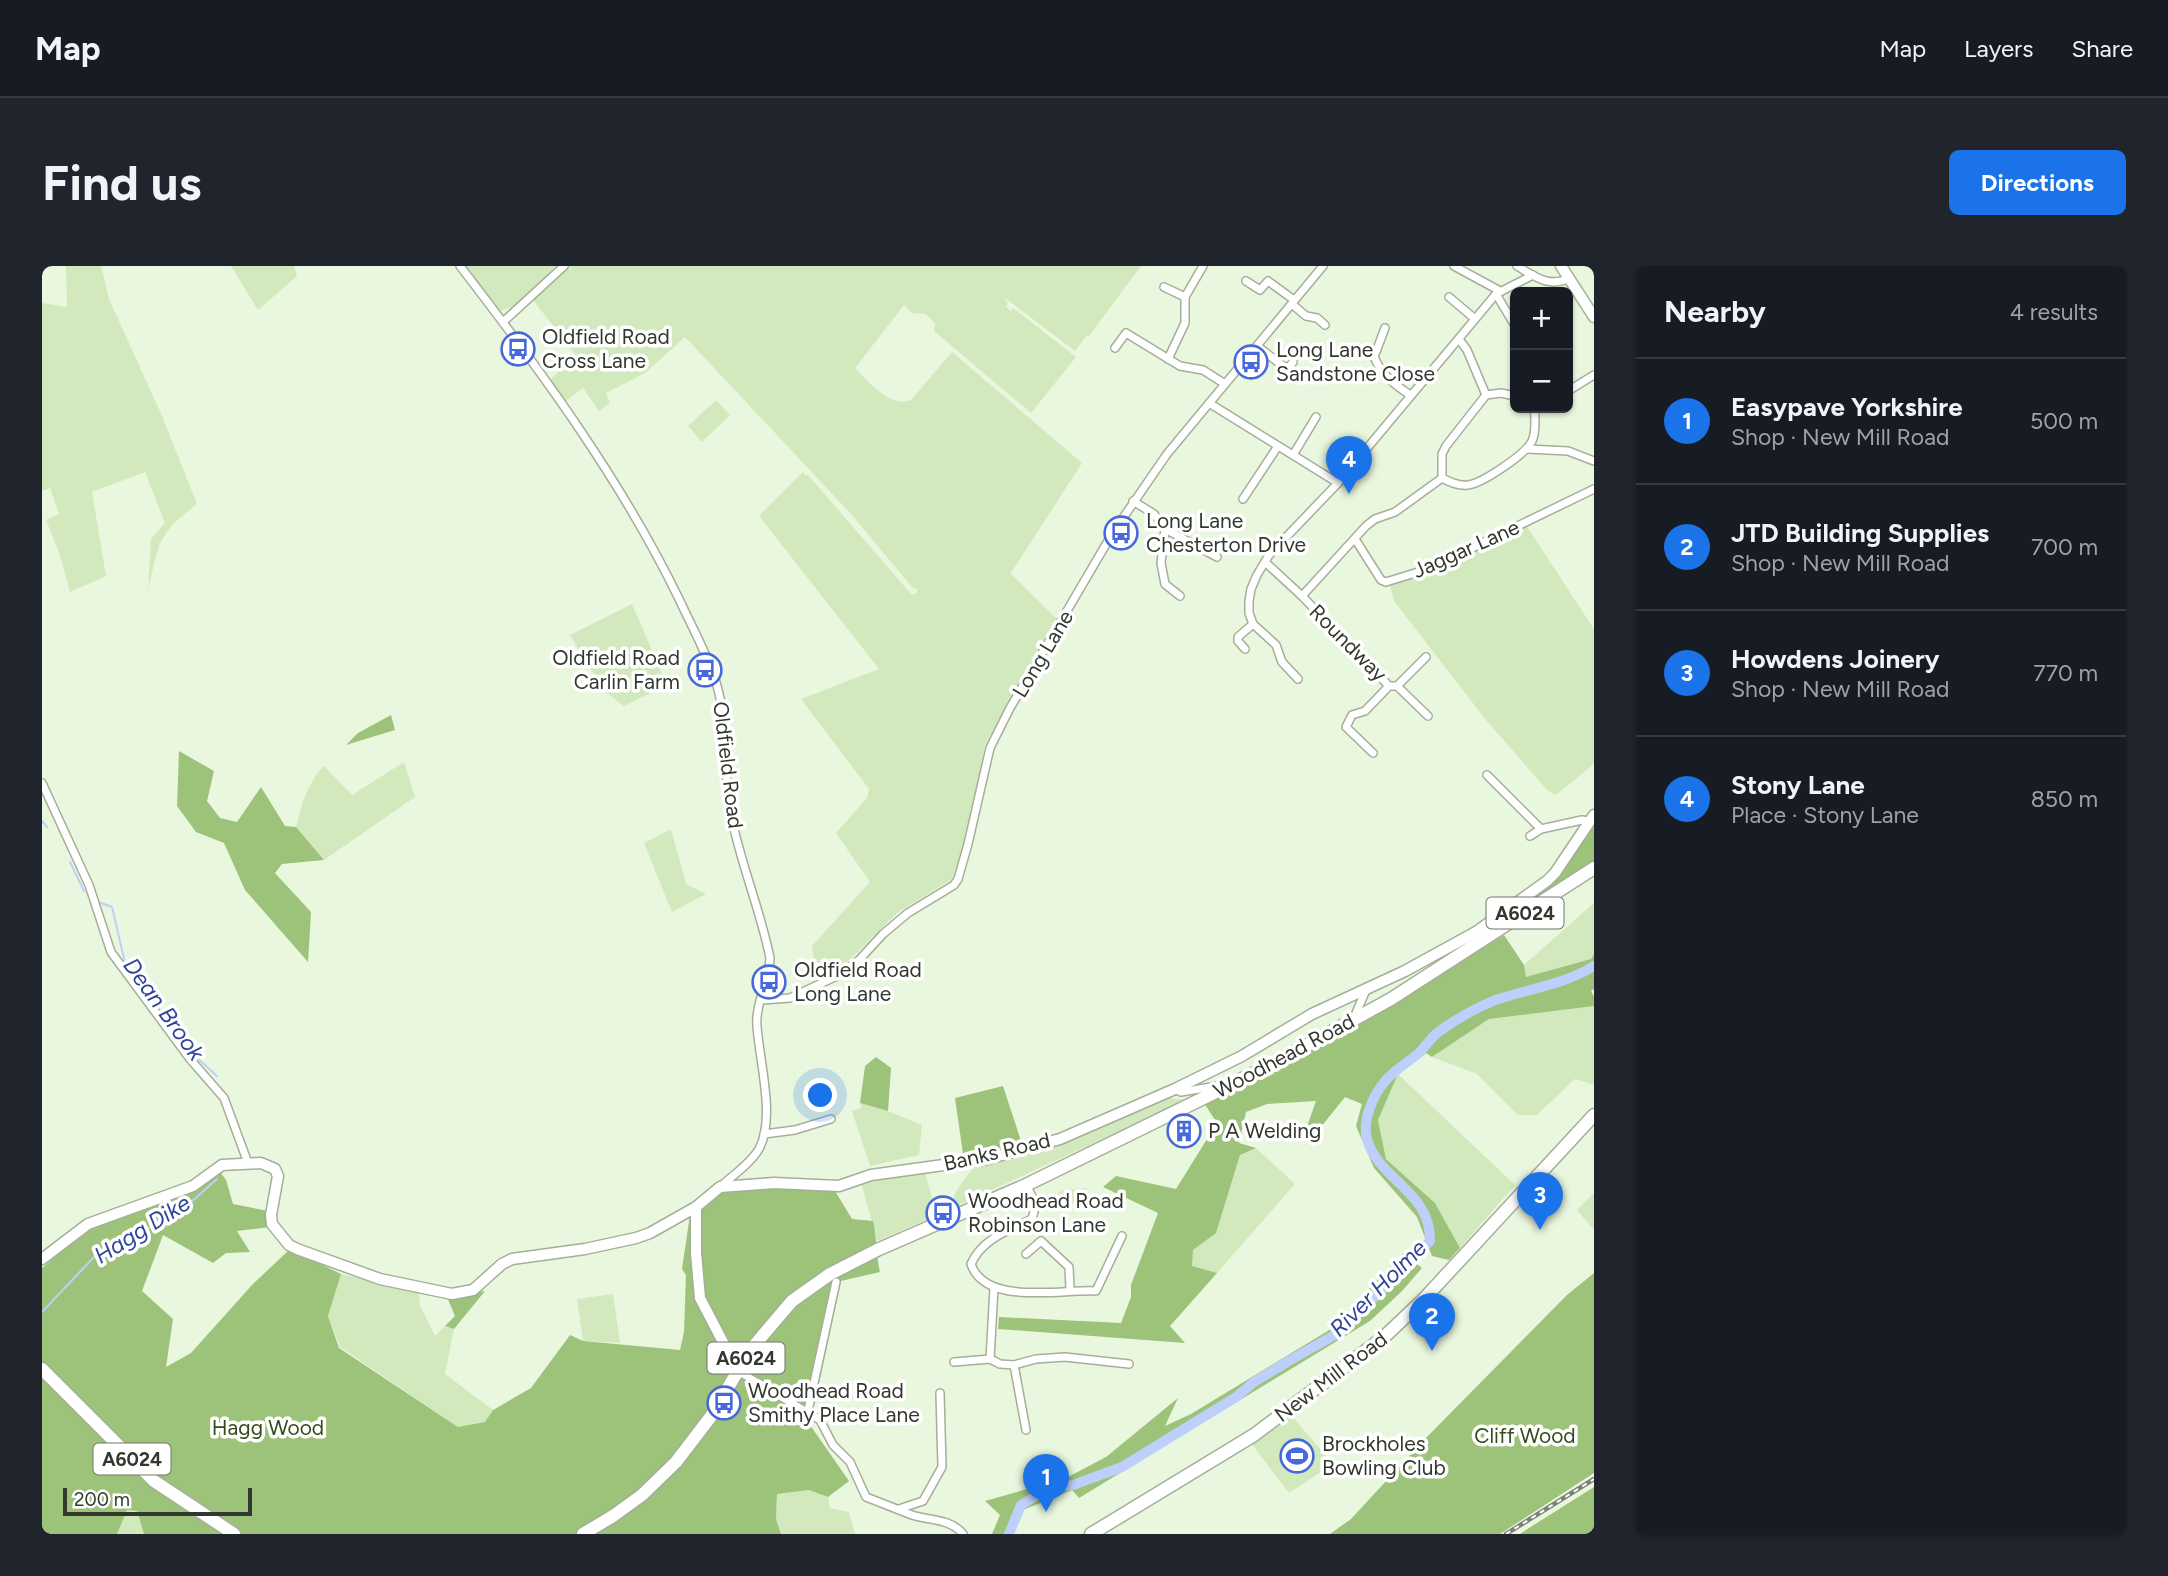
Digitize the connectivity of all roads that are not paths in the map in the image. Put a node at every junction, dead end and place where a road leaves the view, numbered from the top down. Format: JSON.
{"nodes":[{"id":1,"x":460,"y":266,"type":"edge"},
{"id":2,"x":564,"y":266,"type":"edge"},
{"id":3,"x":1203,"y":266,"type":"edge"},
{"id":4,"x":1322,"y":266,"type":"edge"},
{"id":5,"x":1454,"y":266,"type":"edge"},
{"id":6,"x":1517,"y":266,"type":"edge"},
{"id":7,"x":1561,"y":266,"type":"edge"},
{"id":8,"x":1533,"y":275,"type":"junction"},
{"id":9,"x":1570,"y":278,"type":"junction"},
{"id":10,"x":1246,"y":281,"type":"dead end"},
{"id":11,"x":1164,"y":287,"type":"dead end"},
{"id":12,"x":1498,"y":293,"type":"junction"},
{"id":13,"x":1185,"y":297,"type":"junction"},
{"id":14,"x":1449,"y":297,"type":"dead end"},
{"id":15,"x":1293,"y":302,"type":"junction"},
{"id":16,"x":1510,"y":316,"type":"edge"},
{"id":17,"x":1594,"y":317,"type":"edge"},
{"id":18,"x":1475,"y":319,"type":"junction"},
{"id":19,"x":503,"y":322,"type":"junction"},
{"id":20,"x":1325,"y":325,"type":"dead end"},
{"id":21,"x":1385,"y":328,"type":"dead end"},
{"id":22,"x":1460,"y":339,"type":"junction"},
{"id":23,"x":1257,"y":346,"type":"junction"},
{"id":24,"x":1115,"y":348,"type":"dead end"},
{"id":25,"x":1168,"y":359,"type":"junction"},
{"id":26,"x":1287,"y":369,"type":"dead end"},
{"id":27,"x":1594,"y":376,"type":"edge"},
{"id":28,"x":1225,"y":384,"type":"junction"},
{"id":29,"x":1573,"y":388,"type":"edge"},
{"id":30,"x":1410,"y":394,"type":"junction"},
{"id":31,"x":1486,"y":395,"type":"junction"},
{"id":32,"x":1510,"y":395,"type":"edge"},
{"id":33,"x":1209,"y":403,"type":"junction"},
{"id":34,"x":1535,"y":413,"type":"edge"},
{"id":35,"x":1316,"y":417,"type":"dead end"},
{"id":36,"x":1278,"y":446,"type":"junction"},
{"id":37,"x":1527,"y":449,"type":"junction"},
{"id":38,"x":1293,"y":455,"type":"junction"},
{"id":39,"x":1594,"y":461,"type":"edge"},
{"id":40,"x":1442,"y":478,"type":"junction"},
{"id":41,"x":1338,"y":483,"type":"junction"},
{"id":42,"x":1594,"y":489,"type":"edge"},
{"id":43,"x":1243,"y":499,"type":"dead end"},
{"id":44,"x":1133,"y":501,"type":"junction"},
{"id":45,"x":1165,"y":529,"type":"junction"},
{"id":46,"x":1354,"y":539,"type":"junction"},
{"id":47,"x":1216,"y":557,"type":"dead end"},
{"id":48,"x":1265,"y":562,"type":"junction"},
{"id":49,"x":1181,"y":596,"type":"dead end"},
{"id":50,"x":1302,"y":596,"type":"junction"},
{"id":51,"x":1253,"y":624,"type":"junction"},
{"id":52,"x":1245,"y":649,"type":"dead end"},
{"id":53,"x":1426,"y":657,"type":"dead end"},
{"id":54,"x":1298,"y":679,"type":"dead end"},
{"id":55,"x":1393,"y":686,"type":"junction"},
{"id":56,"x":1427,"y":716,"type":"dead end"},
{"id":57,"x":1373,"y":753,"type":"dead end"},
{"id":58,"x":1487,"y":775,"type":"dead end"},
{"id":59,"x":42,"y":783,"type":"edge"},
{"id":60,"x":1591,"y":818,"type":"edge"},
{"id":61,"x":1541,"y":829,"type":"junction"},
{"id":62,"x":1530,"y":836,"type":"dead end"},
{"id":63,"x":1594,"y":868,"type":"edge"},
{"id":64,"x":1366,"y":990,"type":"junction"},
{"id":65,"x":762,"y":1000,"type":"junction"},
{"id":66,"x":1353,"y":1020,"type":"junction"},
{"id":67,"x":1224,"y":1088,"type":"junction"},
{"id":68,"x":1175,"y":1089,"type":"junction"},
{"id":69,"x":1594,"y":1115,"type":"edge"},
{"id":70,"x":831,"y":1119,"type":"dead end"},
{"id":71,"x":764,"y":1134,"type":"junction"},
{"id":72,"x":247,"y":1163,"type":"junction"},
{"id":73,"x":1026,"y":1185,"type":"junction"},
{"id":74,"x":720,"y":1187,"type":"junction"},
{"id":75,"x":696,"y":1207,"type":"junction"},
{"id":76,"x":1122,"y":1236,"type":"dead end"},
{"id":77,"x":1026,"y":1254,"type":"dead end"},
{"id":78,"x":42,"y":1259,"type":"edge"},
{"id":79,"x":836,"y":1282,"type":"dead end"},
{"id":80,"x":994,"y":1289,"type":"junction"},
{"id":81,"x":1070,"y":1290,"type":"junction"},
{"id":82,"x":990,"y":1359,"type":"junction"},
{"id":83,"x":954,"y":1362,"type":"dead end"},
{"id":84,"x":1129,"y":1364,"type":"dead end"},
{"id":85,"x":1014,"y":1366,"type":"junction"},
{"id":86,"x":42,"y":1369,"type":"edge"},
{"id":87,"x":738,"y":1371,"type":"junction"},
{"id":88,"x":940,"y":1393,"type":"dead end"},
{"id":89,"x":807,"y":1415,"type":"junction"},
{"id":90,"x":1026,"y":1430,"type":"dead end"},
{"id":91,"x":898,"y":1509,"type":"junction"},
{"id":92,"x":234,"y":1534,"type":"edge"},
{"id":93,"x":583,"y":1534,"type":"edge"},
{"id":94,"x":963,"y":1534,"type":"edge"},
{"id":95,"x":1091,"y":1534,"type":"edge"}],
"edges":[{"from":1,"to":19,"type":"street","name":"Oldfield Road"},
{"from":2,"to":19,"type":"street"},
{"from":3,"to":13,"type":"street"},
{"from":4,"to":15,"type":"street","name":"Long Lane"},
{"from":5,"to":12,"type":"street"},
{"from":6,"to":8,"type":"street"},
{"from":7,"to":9,"type":"street"},
{"from":8,"to":9,"type":"street"},
{"from":8,"to":12,"type":"street"},
{"from":9,"to":17,"type":"street"},
{"from":10,"to":15,"type":"street"},
{"from":11,"to":13,"type":"street"},
{"from":12,"to":16,"type":"street"},
{"from":12,"to":18,"type":"street"},
{"from":13,"to":25,"type":"street"},
{"from":14,"to":18,"type":"street"},
{"from":15,"to":20,"type":"street"},
{"from":15,"to":23,"type":"street","name":"Long Lane"},
{"from":18,"to":22,"type":"street"},
{"from":19,"to":65,"type":"street","name":"Oldfield Road"},
{"from":21,"to":30,"type":"street"},
{"from":22,"to":30,"type":"street"},
{"from":22,"to":31,"type":"street"},
{"from":23,"to":26,"type":"street"},
{"from":23,"to":28,"type":"street","name":"Long Lane"},
{"from":24,"to":25,"type":"street"},
{"from":25,"to":28,"type":"street"},
{"from":27,"to":29,"type":"street"},
{"from":28,"to":33,"type":"street","name":"Long Lane"},
{"from":30,"to":41,"type":"street"},
{"from":31,"to":32,"type":"street"},
{"from":31,"to":40,"type":"street"},
{"from":33,"to":36,"type":"street"},
{"from":33,"to":44,"type":"street","name":"Long Lane"},
{"from":34,"to":37,"type":"street"},
{"from":35,"to":38,"type":"street"},
{"from":36,"to":38,"type":"street"},
{"from":36,"to":43,"type":"street"},
{"from":37,"to":39,"type":"street"},
{"from":37,"to":40,"type":"street"},
{"from":38,"to":41,"type":"street"},
{"from":40,"to":46,"type":"street","name":"Roundway"},
{"from":41,"to":48,"type":"street"},
{"from":42,"to":46,"type":"street","name":"Jaggar Lane"},
{"from":44,"to":45,"type":"street"},
{"from":44,"to":65,"type":"street","name":"Long Lane"},
{"from":45,"to":47,"type":"street"},
{"from":45,"to":49,"type":"street"},
{"from":46,"to":50,"type":"street","name":"Roundway"},
{"from":48,"to":50,"type":"street","name":"Roundway"},
{"from":48,"to":51,"type":"street"},
{"from":50,"to":55,"type":"street","name":"Roundway"},
{"from":51,"to":52,"type":"street"},
{"from":51,"to":54,"type":"street"},
{"from":53,"to":55,"type":"street","name":"Roundway"},
{"from":55,"to":56,"type":"street","name":"Roundway"},
{"from":55,"to":57,"type":"street"},
{"from":58,"to":61,"type":"street"},
{"from":59,"to":72,"type":"street"},
{"from":60,"to":61,"type":"street"},
{"from":60,"to":64,"type":"street","name":"Banks Road"},
{"from":61,"to":62,"type":"street"},
{"from":63,"to":66,"type":"main road","name":"Woodhead Road","number":"A6024"},
{"from":64,"to":66,"type":"street"},
{"from":64,"to":68,"type":"street","name":"Banks Road"},
{"from":65,"to":71,"type":"street","name":"Oldfield Road"},
{"from":66,"to":67,"type":"main road","name":"Woodhead Road","number":"A6024"},
{"from":67,"to":68,"type":"street"},
{"from":67,"to":73,"type":"main road","name":"Woodhead Road","number":"A6024"},
{"from":68,"to":74,"type":"street","name":"Banks Road"},
{"from":69,"to":95,"type":"main road","name":"New Mill Road"},
{"from":70,"to":71,"type":"street"},
{"from":71,"to":74,"type":"street"},
{"from":72,"to":75,"type":"street"},
{"from":72,"to":78,"type":"street"},
{"from":73,"to":80,"type":"street"},
{"from":73,"to":87,"type":"main road","name":"Woodhead Road","number":"A6024"},
{"from":74,"to":75,"type":"street"},
{"from":75,"to":87,"type":"street"},
{"from":76,"to":81,"type":"street"},
{"from":77,"to":81,"type":"street"},
{"from":79,"to":89,"type":"street"},
{"from":80,"to":81,"type":"street"},
{"from":80,"to":82,"type":"street"},
{"from":82,"to":83,"type":"street"},
{"from":82,"to":85,"type":"street"},
{"from":84,"to":85,"type":"street"},
{"from":85,"to":90,"type":"street"},
{"from":86,"to":92,"type":"main road","number":"A6024"},
{"from":87,"to":89,"type":"street"},
{"from":87,"to":93,"type":"main road","name":"Woodhead Road","number":"A6024"},
{"from":88,"to":91,"type":"street"},
{"from":89,"to":91,"type":"street"},
{"from":91,"to":94,"type":"street"}]}
